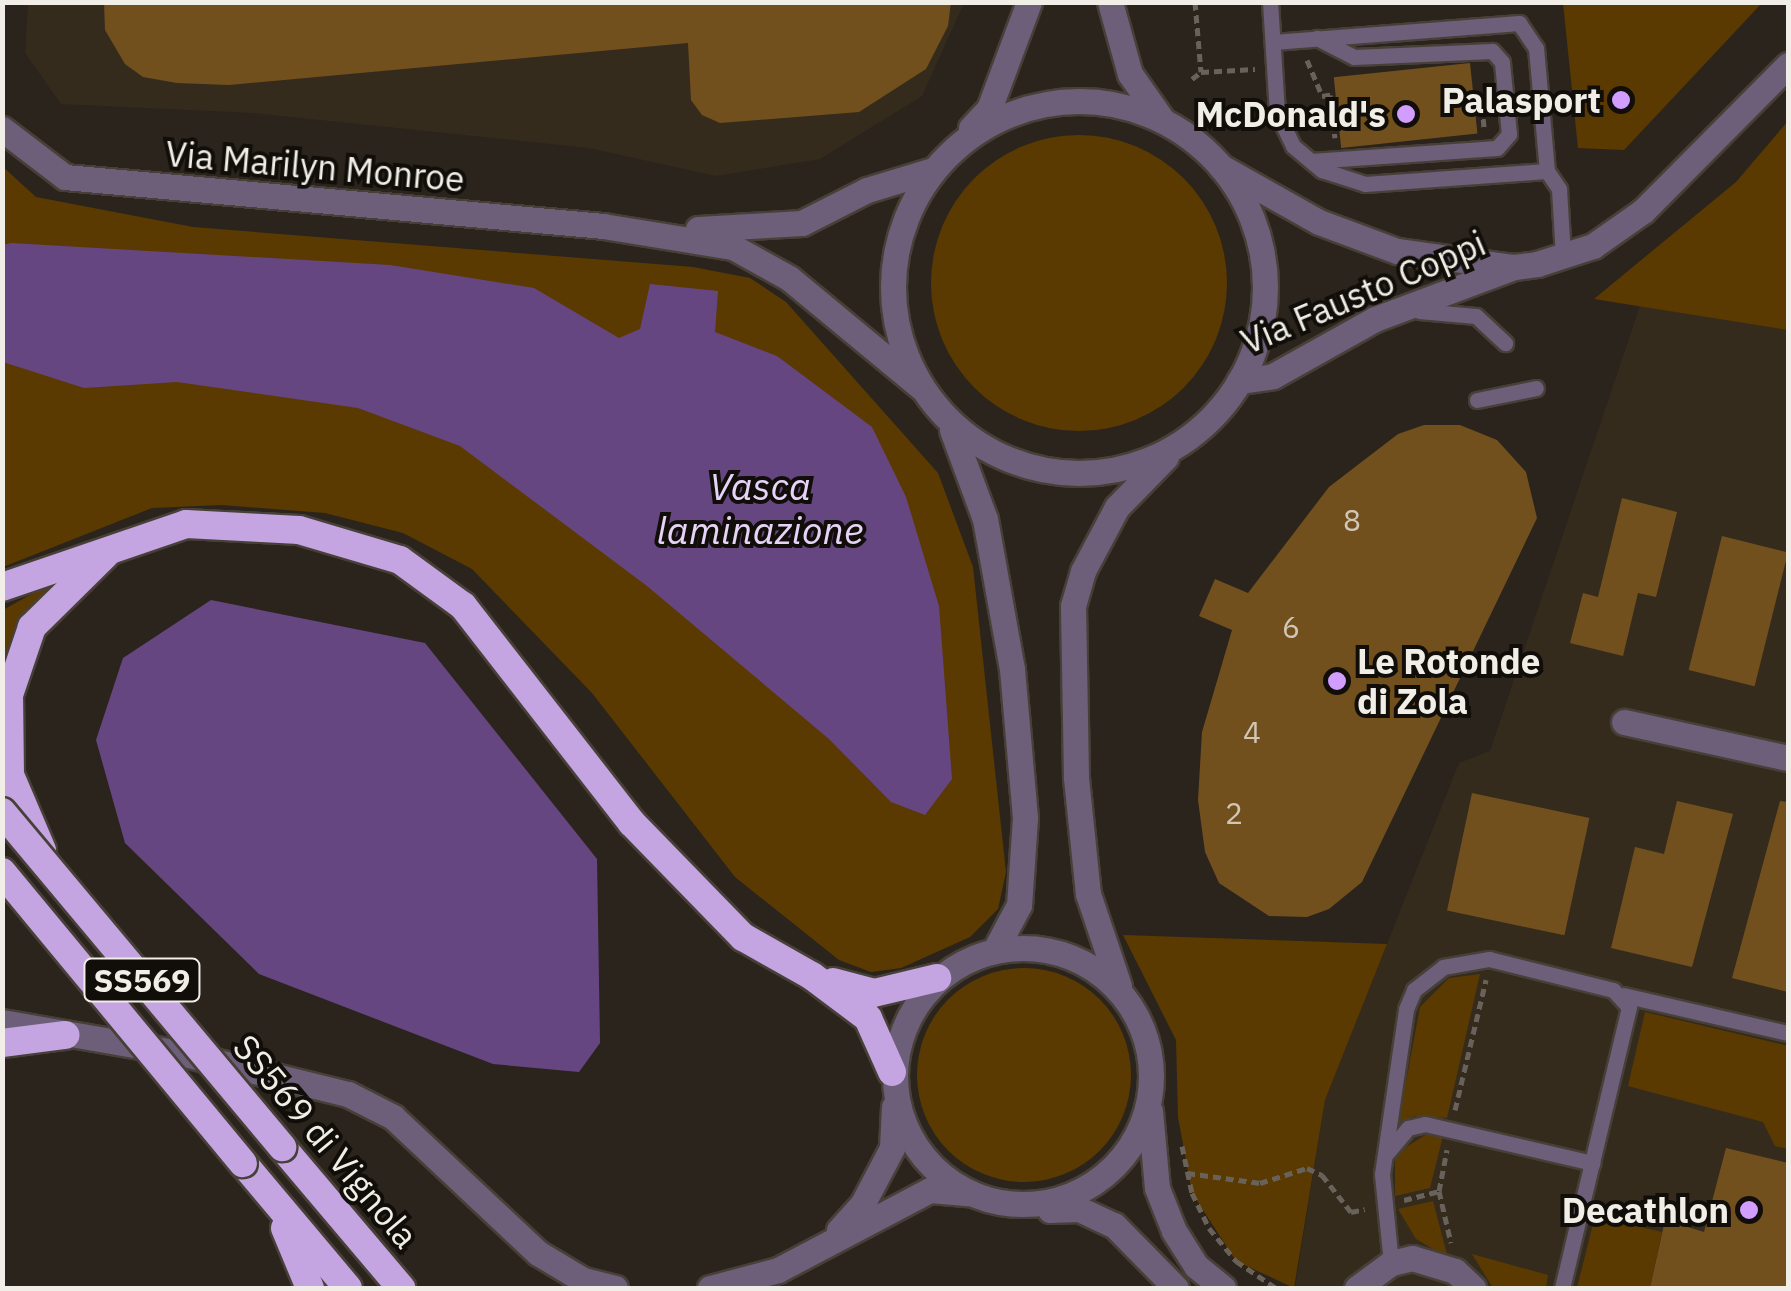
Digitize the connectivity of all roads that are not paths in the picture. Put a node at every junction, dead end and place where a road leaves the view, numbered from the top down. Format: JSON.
{"nodes":[{"id":1,"x":1030,"y":2,"type":"edge"},
{"id":2,"x":1110,"y":2,"type":"edge"},
{"id":3,"x":1270,"y":2,"type":"edge"},
{"id":4,"x":1317,"y":38,"type":"junction"},
{"id":5,"x":1273,"y":42,"type":"junction"},
{"id":6,"x":1788,"y":65,"type":"edge"},
{"id":7,"x":1163,"y":121,"type":"junction"},
{"id":8,"x":2,"y":129,"type":"edge"},
{"id":9,"x":952,"y":150,"type":"junction"},
{"id":10,"x":1311,"y":161,"type":"junction"},
{"id":11,"x":1221,"y":167,"type":"junction"},
{"id":12,"x":933,"y":170,"type":"junction"},
{"id":13,"x":1547,"y":171,"type":"junction"},
{"id":14,"x":638,"y":230,"type":"junction"},
{"id":15,"x":1564,"y":256,"type":"junction"},
{"id":16,"x":1514,"y":267,"type":"junction"},
{"id":17,"x":1375,"y":318,"type":"junction"},
{"id":18,"x":1504,"y":343,"type":"dead end"},
{"id":19,"x":1239,"y":381,"type":"junction"},
{"id":20,"x":922,"y":388,"type":"junction"},
{"id":21,"x":1536,"y":388,"type":"dead end"},
{"id":22,"x":1477,"y":400,"type":"dead end"},
{"id":23,"x":945,"y":416,"type":"junction"},
{"id":24,"x":1181,"y":443,"type":"junction"},
{"id":25,"x":114,"y":546,"type":"junction"},
{"id":26,"x":2,"y":587,"type":"edge"},
{"id":27,"x":1624,"y":722,"type":"dead end"},
{"id":28,"x":1788,"y":758,"type":"edge"},
{"id":29,"x":2,"y":812,"type":"edge"},
{"id":30,"x":2,"y":872,"type":"edge"},
{"id":31,"x":73,"y":898,"type":"junction"},
{"id":32,"x":995,"y":950,"type":"junction"},
{"id":33,"x":812,"y":976,"type":"junction"},
{"id":34,"x":937,"y":978,"type":"junction"},
{"id":35,"x":1123,"y":995,"type":"junction"},
{"id":36,"x":1623,"y":996,"type":"junction"},
{"id":37,"x":2,"y":1022,"type":"edge"},
{"id":38,"x":1788,"y":1033,"type":"edge"},
{"id":39,"x":64,"y":1034,"type":"junction"},
{"id":40,"x":2,"y":1043,"type":"edge"},
{"id":41,"x":894,"y":1080,"type":"junction"},
{"id":42,"x":1157,"y":1093,"type":"junction"},
{"id":43,"x":1384,"y":1157,"type":"junction"},
{"id":44,"x":1593,"y":1163,"type":"junction"},
{"id":45,"x":267,"y":1191,"type":"junction"},
{"id":46,"x":969,"y":1193,"type":"junction"},
{"id":47,"x":1006,"y":1204,"type":"junction"},
{"id":48,"x":824,"y":1247,"type":"junction"},
{"id":49,"x":1390,"y":1263,"type":"junction"},
{"id":50,"x":775,"y":1279,"type":"edge"},
{"id":51,"x":310,"y":1288,"type":"edge"},
{"id":52,"x":348,"y":1288,"type":"edge"},
{"id":53,"x":401,"y":1288,"type":"edge"},
{"id":54,"x":615,"y":1288,"type":"edge"},
{"id":55,"x":710,"y":1288,"type":"edge"},
{"id":56,"x":1176,"y":1288,"type":"edge"},
{"id":57,"x":1223,"y":1288,"type":"edge"},
{"id":58,"x":1357,"y":1288,"type":"edge"},
{"id":59,"x":1473,"y":1288,"type":"edge"},
{"id":60,"x":1562,"y":1288,"type":"edge"}],
"edges":[{"from":1,"to":9,"type":"street"},
{"from":2,"to":7,"type":"street"},
{"from":3,"to":5,"type":"lane"},
{"from":4,"to":5,"type":"lane"},
{"from":4,"to":10,"type":"lane"},
{"from":4,"to":13,"type":"lane"},
{"from":5,"to":10,"type":"lane"},
{"from":6,"to":15,"type":"street","name":"Via Fausto Coppi"},
{"from":7,"to":9,"type":"street"},
{"from":7,"to":11,"type":"street"},
{"from":8,"to":14,"type":"street","name":"Via Marilyn Monroe"},
{"from":9,"to":12,"type":"street"},
{"from":10,"to":13,"type":"lane"},
{"from":11,"to":16,"type":"street","name":"Via Fausto Coppi"},
{"from":11,"to":19,"type":"street"},
{"from":12,"to":14,"type":"street","name":"Via Marilyn Monroe"},
{"from":12,"to":20,"type":"street"},
{"from":13,"to":15,"type":"lane"},
{"from":14,"to":20,"type":"street","name":"Via Marilyn Monroe"},
{"from":15,"to":16,"type":"street","name":"Via Fausto Coppi"},
{"from":16,"to":17,"type":"street","name":"Via Fausto Coppi"},
{"from":17,"to":18,"type":"lane"},
{"from":17,"to":19,"type":"street","name":"Via Fausto Coppi"},
{"from":19,"to":24,"type":"street"},
{"from":20,"to":23,"type":"street"},
{"from":21,"to":22,"type":"lane"},
{"from":23,"to":24,"type":"street"},
{"from":23,"to":32,"type":"street"},
{"from":24,"to":35,"type":"street"},
{"from":25,"to":26,"type":"highway"},
{"from":25,"to":31,"type":"highway","bridge":true},
{"from":25,"to":33,"type":"highway"},
{"from":27,"to":28,"type":"street"},
{"from":29,"to":31,"type":"highway","name":"SS569 di Vignola","number":"SS569","bridge":true},
{"from":30,"to":45,"type":"highway","number":"SS569","bridge":true},
{"from":31,"to":53,"type":"highway","name":"SS569 di Vignola","number":"SS569","bridge":true},
{"from":32,"to":34,"type":"street"},
{"from":32,"to":35,"type":"street"},
{"from":33,"to":34,"type":"highway"},
{"from":33,"to":41,"type":"highway"},
{"from":34,"to":41,"type":"street"},
{"from":35,"to":42,"type":"street"},
{"from":36,"to":38,"type":"lane"},
{"from":36,"to":43,"type":"lane"},
{"from":36,"to":44,"type":"lane"},
{"from":37,"to":39,"type":"street"},
{"from":39,"to":40,"type":"highway"},
{"from":39,"to":54,"type":"street"},
{"from":41,"to":46,"type":"street"},
{"from":41,"to":48,"type":"street"},
{"from":42,"to":47,"type":"street"},
{"from":42,"to":57,"type":"street"},
{"from":43,"to":44,"type":"lane"},
{"from":43,"to":49,"type":"lane"},
{"from":44,"to":60,"type":"lane"},
{"from":45,"to":51,"type":"highway"},
{"from":45,"to":52,"type":"highway","number":"SS569"},
{"from":46,"to":47,"type":"street"},
{"from":46,"to":48,"type":"street"},
{"from":47,"to":56,"type":"street"},
{"from":48,"to":50,"type":"street"},
{"from":49,"to":58,"type":"street"},
{"from":49,"to":59,"type":"street"},
{"from":50,"to":55,"type":"street"}]}
